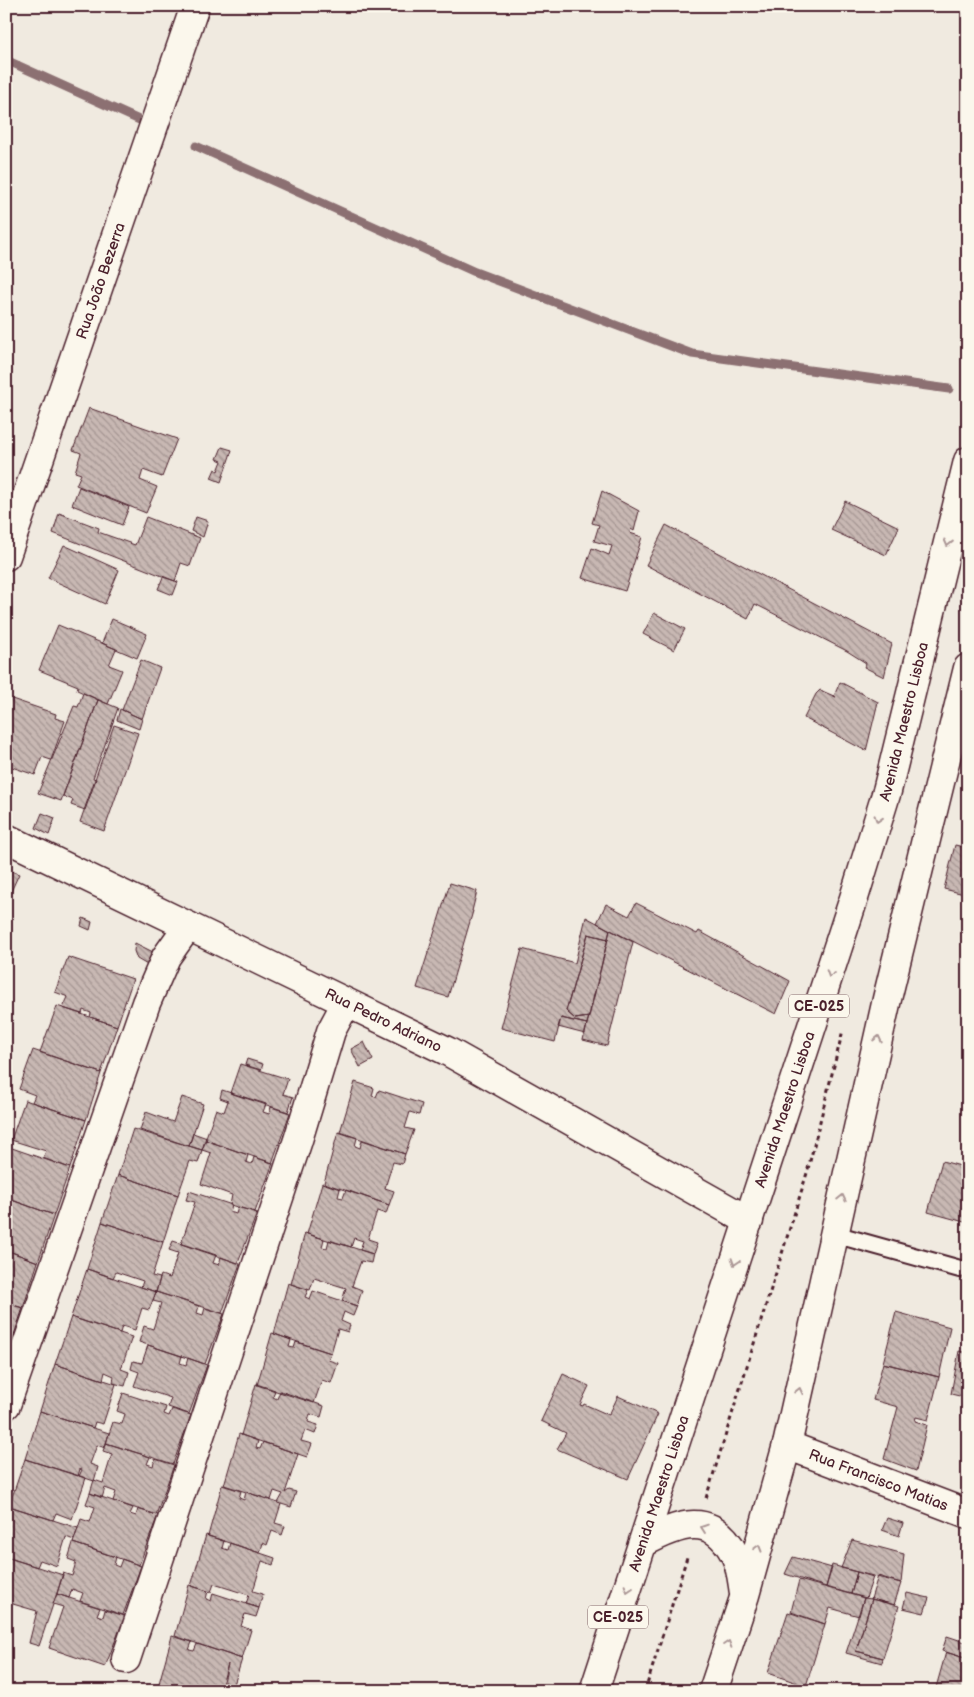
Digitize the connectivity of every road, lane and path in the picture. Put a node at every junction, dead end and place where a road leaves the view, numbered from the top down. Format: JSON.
{"nodes":[{"id":1,"x":195,"y":6,"type":"edge"},
{"id":2,"x":968,"y":461,"type":"edge"},
{"id":3,"x":6,"y":556,"type":"edge"},
{"id":4,"x":968,"y":668,"type":"edge"},
{"id":5,"x":6,"y":838,"type":"edge"},
{"id":6,"x":188,"y":926,"type":"junction"},
{"id":7,"x":346,"y":1002,"type":"junction"},
{"id":8,"x":749,"y":1221,"type":"junction"},
{"id":9,"x":834,"y":1234,"type":"junction"},
{"id":10,"x":960,"y":1269,"type":"dead end"},
{"id":11,"x":6,"y":1405,"type":"edge"},
{"id":12,"x":787,"y":1445,"type":"junction"},
{"id":13,"x":968,"y":1514,"type":"edge"},
{"id":14,"x":643,"y":1543,"type":"junction"},
{"id":15,"x":745,"y":1595,"type":"junction"},
{"id":16,"x":126,"y":1658,"type":"dead end"},
{"id":17,"x":594,"y":1691,"type":"edge"},
{"id":18,"x":713,"y":1691,"type":"edge"}],
"edges":[{"from":1,"to":3,"type":"main road","name":"Rua João Bezerra"},
{"from":2,"to":8,"type":"main road","name":"Avenida Maestro Lisboa","number":"CE-025","one_way":true},
{"from":9,"to":4,"type":"main road","one_way":true},
{"from":5,"to":6,"type":"main road","name":"Rua Pedro Adriano"},
{"from":6,"to":7,"type":"main road","name":"Rua Pedro Adriano"},
{"from":6,"to":11,"type":"main road"},
{"from":7,"to":8,"type":"main road","name":"Rua Pedro Adriano"},
{"from":7,"to":16,"type":"main road"},
{"from":8,"to":14,"type":"main road","name":"Avenida Maestro Lisboa","number":"CE-025","one_way":true},
{"from":9,"to":10,"type":"lane"},
{"from":12,"to":9,"type":"main road","one_way":true},
{"from":12,"to":13,"type":"main road","name":"Rua Francisco Matias"},
{"from":15,"to":12,"type":"main road","one_way":true},
{"from":15,"to":14,"type":"main road","one_way":true},
{"from":14,"to":17,"type":"main road","name":"Avenida Maestro Lisboa","number":"CE-025","one_way":true},
{"from":18,"to":15,"type":"main road","one_way":true}]}
